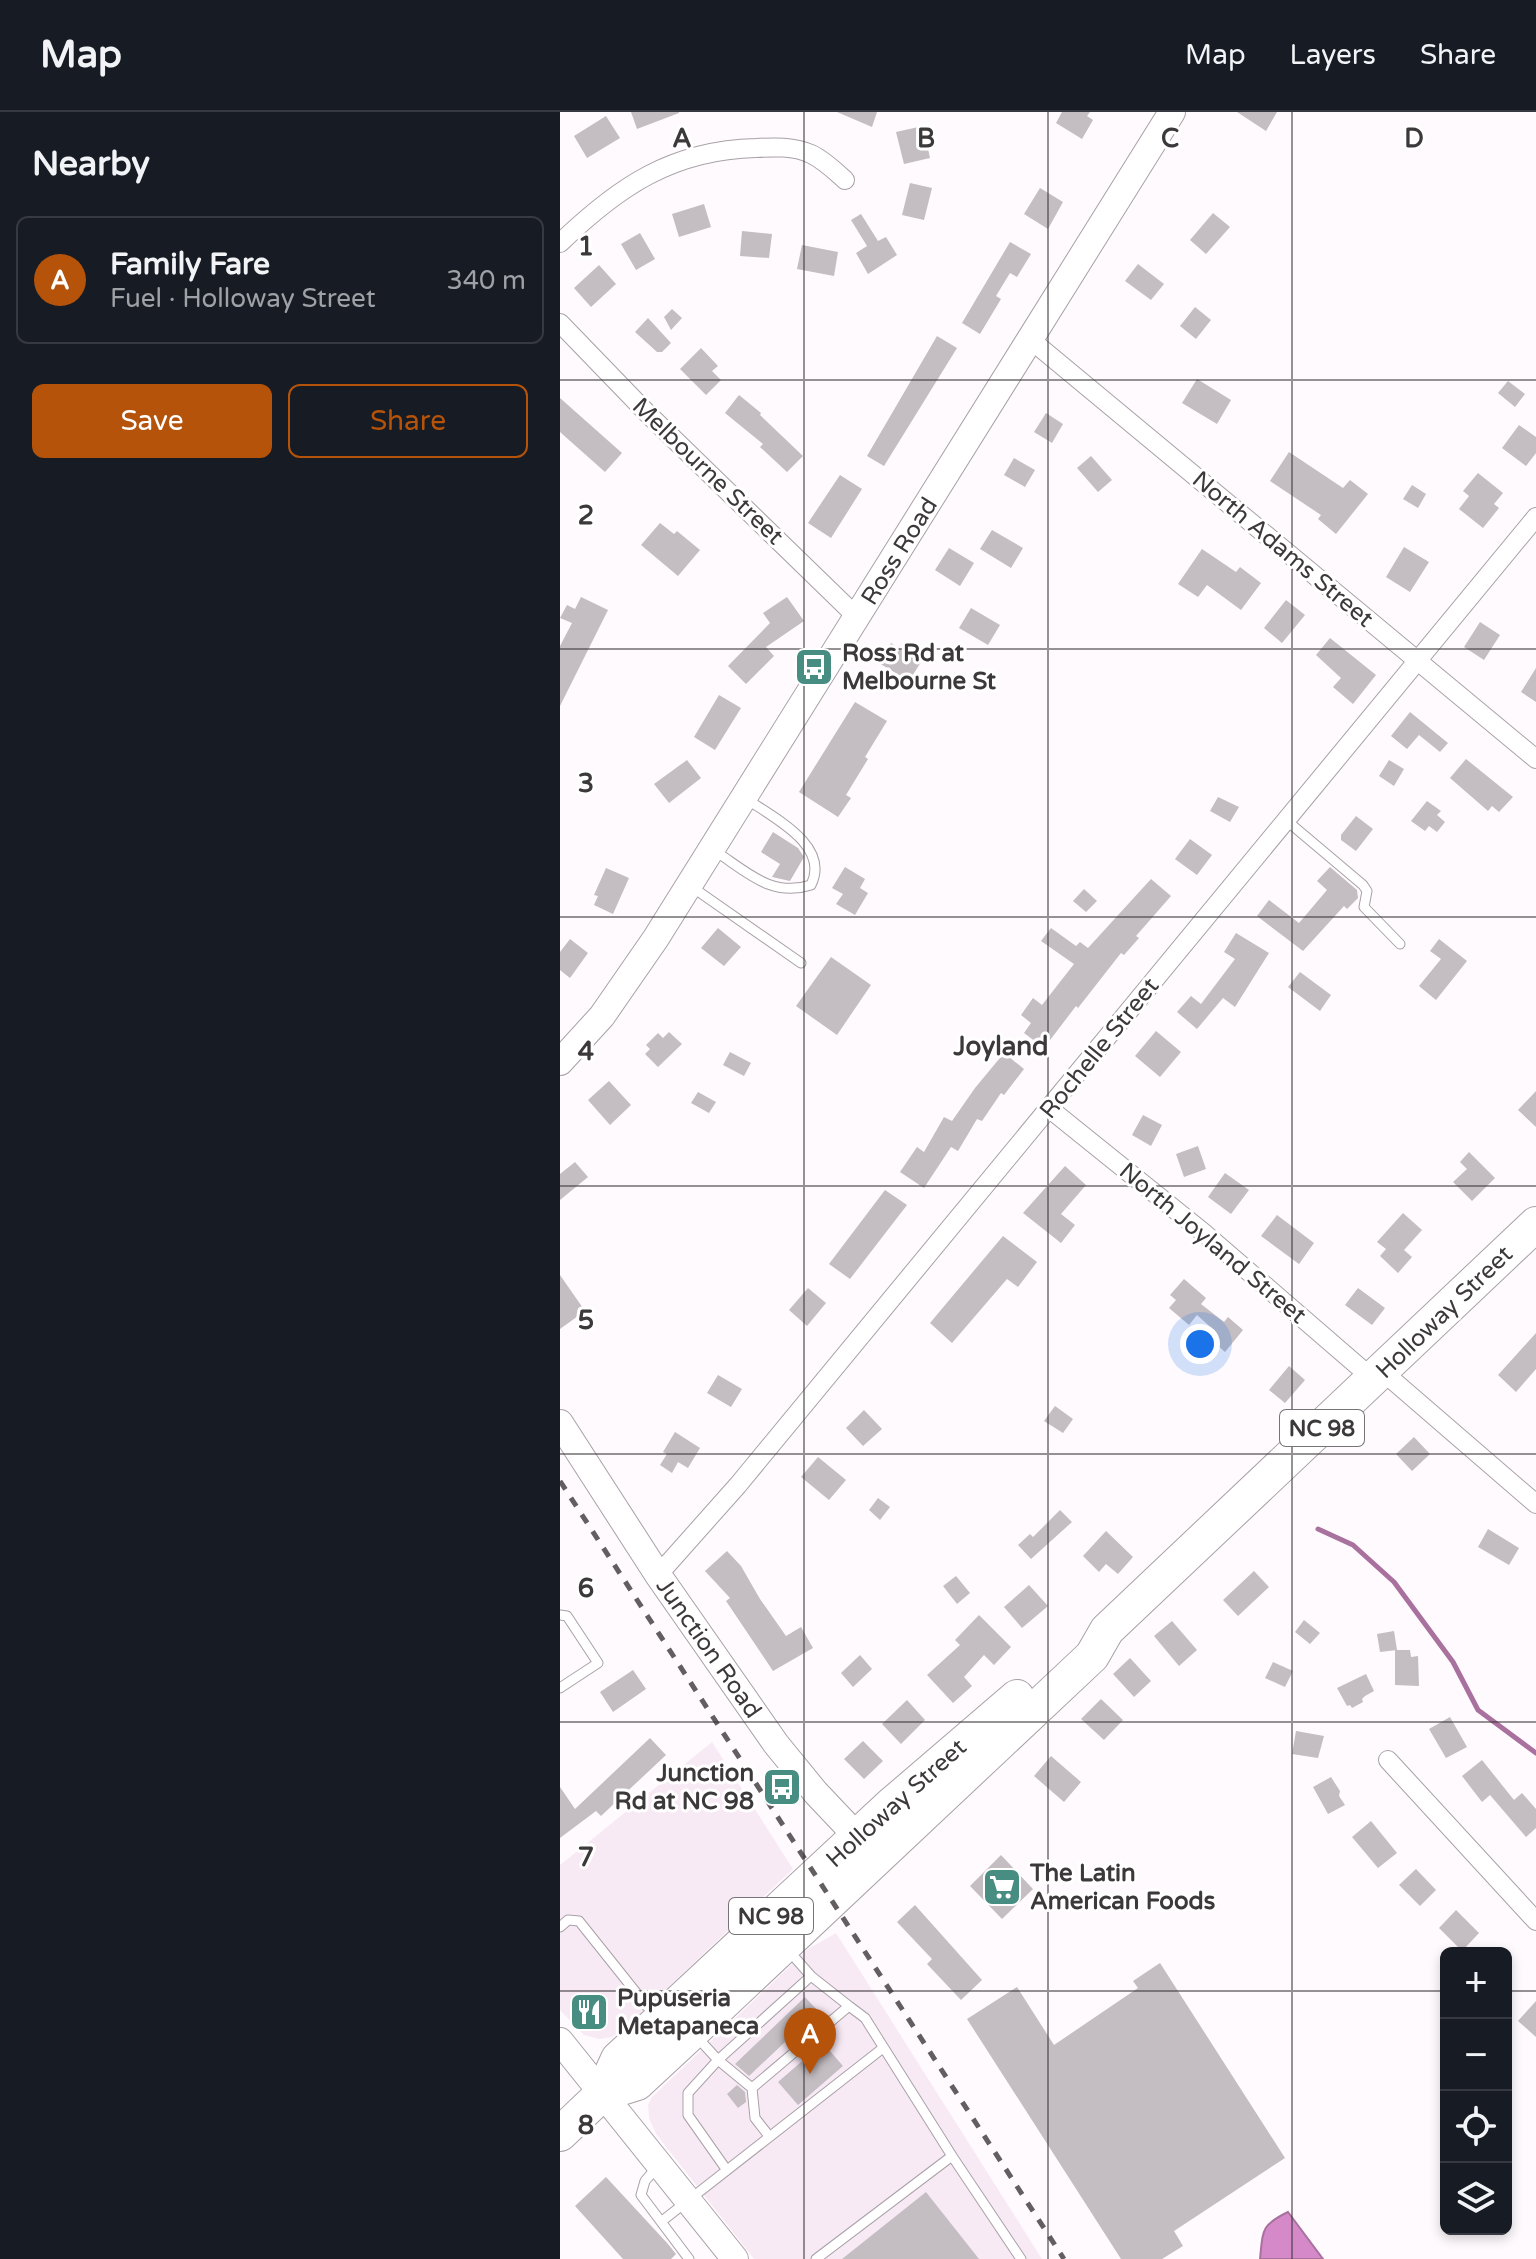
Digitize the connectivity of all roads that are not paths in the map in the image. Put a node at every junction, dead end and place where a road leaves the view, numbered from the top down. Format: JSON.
{"nodes":[{"id":1,"x":1172,"y":112,"type":"edge"},
{"id":2,"x":845,"y":180,"type":"dead end"},
{"id":3,"x":560,"y":243,"type":"edge"},
{"id":4,"x":560,"y":323,"type":"edge"},
{"id":5,"x":1031,"y":340,"type":"junction"},
{"id":6,"x":1536,"y":517,"type":"edge"},
{"id":7,"x":857,"y":617,"type":"junction"},
{"id":8,"x":1419,"y":661,"type":"junction"},
{"id":9,"x":1536,"y":759,"type":"edge"},
{"id":10,"x":744,"y":798,"type":"junction"},
{"id":11,"x":1286,"y":820,"type":"junction"},
{"id":12,"x":712,"y":849,"type":"junction"},
{"id":13,"x":689,"y":886,"type":"junction"},
{"id":14,"x":1400,"y":944,"type":"dead end"},
{"id":15,"x":801,"y":963,"type":"dead end"},
{"id":16,"x":560,"y":1062,"type":"edge"},
{"id":17,"x":1050,"y":1109,"type":"junction"},
{"id":18,"x":1536,"y":1224,"type":"edge"},
{"id":19,"x":1378,"y":1375,"type":"junction"},
{"id":20,"x":560,"y":1423,"type":"edge"},
{"id":21,"x":1536,"y":1504,"type":"edge"},
{"id":22,"x":658,"y":1575,"type":"junction"},
{"id":23,"x":560,"y":1615,"type":"edge"},
{"id":24,"x":560,"y":1688,"type":"edge"},
{"id":25,"x":1388,"y":1760,"type":"dead end"},
{"id":26,"x":868,"y":1847,"type":"junction"},
{"id":27,"x":1536,"y":1921,"type":"edge"},
{"id":28,"x":560,"y":1927,"type":"edge"},
{"id":29,"x":784,"y":1946,"type":"junction"},
{"id":30,"x":811,"y":1976,"type":"junction"},
{"id":31,"x":849,"y":2006,"type":"junction"},
{"id":32,"x":659,"y":2021,"type":"junction"},
{"id":33,"x":692,"y":2032,"type":"junction"},
{"id":34,"x":560,"y":2041,"type":"edge"},
{"id":35,"x":883,"y":2048,"type":"junction"},
{"id":36,"x":718,"y":2060,"type":"junction"},
{"id":37,"x":752,"y":2088,"type":"junction"},
{"id":38,"x":602,"y":2094,"type":"junction"},
{"id":39,"x":560,"y":2134,"type":"edge"},
{"id":40,"x":769,"y":2136,"type":"junction"},
{"id":41,"x":952,"y":2156,"type":"junction"},
{"id":42,"x":659,"y":2165,"type":"junction"},
{"id":43,"x":726,"y":2169,"type":"junction"},
{"id":44,"x":687,"y":2200,"type":"junction"},
{"id":45,"x":662,"y":2221,"type":"junction"},
{"id":46,"x":689,"y":2259,"type":"edge"},
{"id":47,"x":735,"y":2259,"type":"edge"},
{"id":48,"x":816,"y":2259,"type":"edge"},
{"id":49,"x":1021,"y":2259,"type":"edge"}],
"edges":[{"from":1,"to":5,"type":"street","name":"Ross Road"},
{"from":2,"to":3,"type":"street"},
{"from":4,"to":7,"type":"street","name":"Melbourne Street"},
{"from":5,"to":7,"type":"street","name":"Ross Road"},
{"from":5,"to":8,"type":"street","name":"North Adams Street"},
{"from":6,"to":8,"type":"street","name":"Rochelle Street"},
{"from":7,"to":10,"type":"street","name":"Ross Road"},
{"from":8,"to":9,"type":"street","name":"North Adams Street"},
{"from":8,"to":11,"type":"street","name":"Rochelle Street"},
{"from":10,"to":12,"type":"street","name":"Ross Road"},
{"from":10,"to":12,"type":"lane"},
{"from":11,"to":14,"type":"lane"},
{"from":11,"to":17,"type":"street","name":"Rochelle Street"},
{"from":12,"to":13,"type":"street","name":"Ross Road"},
{"from":13,"to":15,"type":"lane"},
{"from":13,"to":16,"type":"street","name":"Ross Road"},
{"from":17,"to":19,"type":"street","name":"North Joyland Street"},
{"from":17,"to":22,"type":"street","name":"Rochelle Street"},
{"from":18,"to":19,"type":"highway","name":"Holloway Street","number":"NC 98"},
{"from":19,"to":21,"type":"street","name":"North Joyland Street"},
{"from":19,"to":26,"type":"highway","name":"Holloway Street","number":"NC 98"},
{"from":20,"to":22,"type":"street","name":"Junction Road"},
{"from":22,"to":26,"type":"street","name":"Junction Road"},
{"from":23,"to":24,"type":"lane"},
{"from":25,"to":27,"type":"street"},
{"from":26,"to":29,"type":"highway","name":"Holloway Street","number":"NC 98"},
{"from":26,"to":32,"type":"highway","name":"Holloway Street","number":"NC 98"},
{"from":28,"to":32,"type":"lane"},
{"from":29,"to":30,"type":"lane"},
{"from":29,"to":33,"type":"highway","name":"Holloway Street","number":"NC 98"},
{"from":30,"to":31,"type":"lane"},
{"from":30,"to":36,"type":"lane"},
{"from":31,"to":35,"type":"lane"},
{"from":31,"to":37,"type":"lane"},
{"from":32,"to":38,"type":"highway","name":"Holloway Street","number":"NC 98"},
{"from":33,"to":36,"type":"lane"},
{"from":33,"to":38,"type":"highway","name":"Holloway Street","number":"NC 98"},
{"from":34,"to":38,"type":"street"},
{"from":35,"to":40,"type":"lane"},
{"from":35,"to":41,"type":"lane"},
{"from":36,"to":37,"type":"lane"},
{"from":36,"to":43,"type":"lane"},
{"from":37,"to":40,"type":"lane"},
{"from":38,"to":39,"type":"highway","name":"Holloway Street","number":"NC 98"},
{"from":38,"to":42,"type":"street"},
{"from":40,"to":43,"type":"lane"},
{"from":41,"to":48,"type":"lane"},
{"from":41,"to":49,"type":"lane"},
{"from":42,"to":44,"type":"street"},
{"from":42,"to":45,"type":"lane"},
{"from":43,"to":44,"type":"lane"},
{"from":44,"to":45,"type":"lane"},
{"from":44,"to":47,"type":"street"},
{"from":45,"to":46,"type":"lane"}]}
